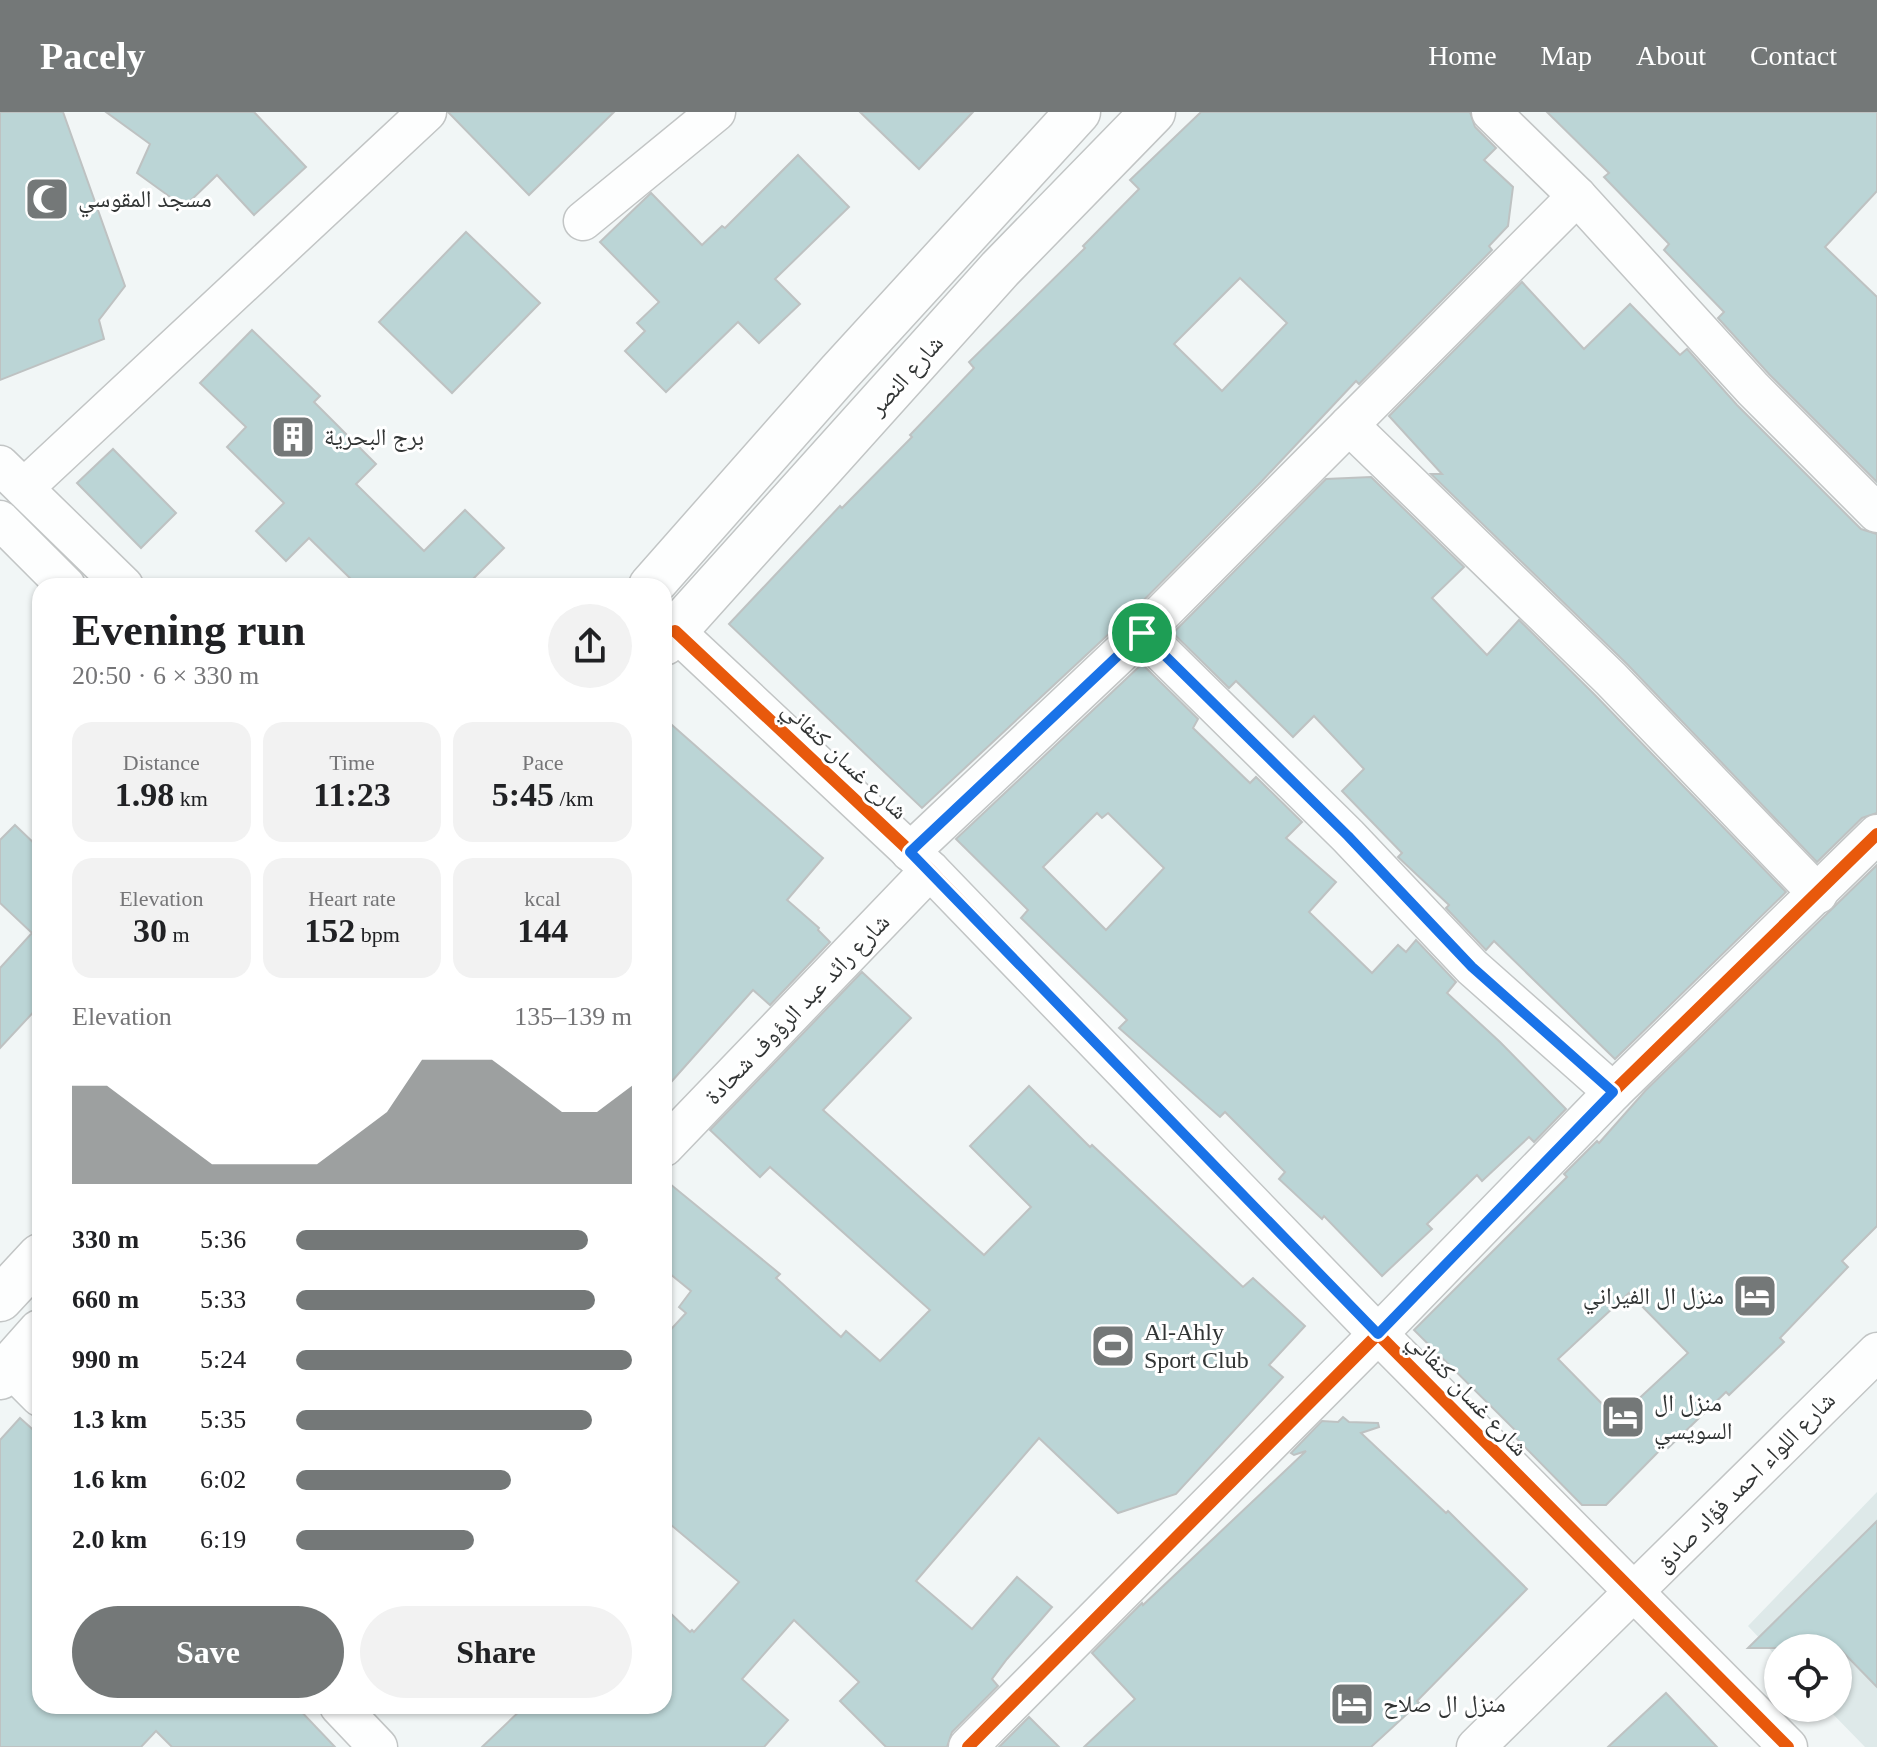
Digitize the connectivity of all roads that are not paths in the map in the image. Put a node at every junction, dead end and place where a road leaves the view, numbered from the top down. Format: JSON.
{"nodes":[{"id":1,"x":427,"y":112,"type":"edge"},
{"id":2,"x":716,"y":112,"type":"edge"},
{"id":3,"x":1078,"y":112,"type":"edge"},
{"id":4,"x":1153,"y":112,"type":"edge"},
{"id":5,"x":1491,"y":112,"type":"edge"},
{"id":6,"x":1577,"y":196,"type":"junction"},
{"id":7,"x":583,"y":221,"type":"dead end"},
{"id":8,"x":1349,"y":425,"type":"junction"},
{"id":9,"x":12,"y":477,"type":"edge"},
{"id":10,"x":1877,"y":513,"type":"edge"},
{"id":11,"x":0,"y":520,"type":"edge"},
{"id":12,"x":58,"y":578,"type":"edge"},
{"id":13,"x":116,"y":578,"type":"edge"},
{"id":14,"x":658,"y":578,"type":"edge"},
{"id":15,"x":1142,"y":633,"type":"junction"},
{"id":16,"x":672,"y":634,"type":"edge"},
{"id":17,"x":672,"y":640,"type":"edge"},
{"id":18,"x":1877,"y":834,"type":"edge"},
{"id":19,"x":920,"y":861,"type":"junction"},
{"id":20,"x":1818,"y":894,"type":"junction"},
{"id":21,"x":1613,"y":1092,"type":"junction"},
{"id":22,"x":672,"y":1138,"type":"edge"},
{"id":23,"x":32,"y":1265,"type":"edge"},
{"id":24,"x":0,"y":1299,"type":"edge"},
{"id":25,"x":1378,"y":1334,"type":"junction"},
{"id":26,"x":32,"y":1341,"type":"edge"},
{"id":27,"x":1877,"y":1352,"type":"edge"},
{"id":28,"x":5,"y":1371,"type":"edge"},
{"id":29,"x":32,"y":1391,"type":"edge"},
{"id":30,"x":1633,"y":1593,"type":"junction"},
{"id":31,"x":347,"y":1714,"type":"edge"},
{"id":32,"x":378,"y":1747,"type":"edge"},
{"id":33,"x":968,"y":1747,"type":"edge"},
{"id":34,"x":1476,"y":1747,"type":"edge"},
{"id":35,"x":1788,"y":1747,"type":"edge"}],
"edges":[{"from":1,"to":9,"type":"street"},
{"from":2,"to":7,"type":"street"},
{"from":3,"to":14,"type":"main road","name":"شارع النصر"},
{"from":4,"to":16,"type":"main road","name":"شارع النصر"},
{"from":5,"to":6,"type":"street"},
{"from":6,"to":8,"type":"street","name":"شارع رائد عبد الرؤوف شحادة"},
{"from":6,"to":10,"type":"street"},
{"from":8,"to":15,"type":"street","name":"شارع رائد عبد الرؤوف شحادة"},
{"from":8,"to":20,"type":"street"},
{"from":9,"to":13,"type":"street"},
{"from":11,"to":12,"type":"street"},
{"from":15,"to":19,"type":"street","name":"شارع رائد عبد الرؤوف شحادة"},
{"from":15,"to":21,"type":"street"},
{"from":17,"to":19,"type":"street","name":"شارع غسان كنفاني"},
{"from":18,"to":20,"type":"street"},
{"from":19,"to":22,"type":"street","name":"شارع رائد عبد الرؤوف شحادة"},
{"from":19,"to":25,"type":"street","name":"شارع غسان كنفاني"},
{"from":20,"to":21,"type":"street"},
{"from":21,"to":25,"type":"street"},
{"from":23,"to":24,"type":"main road"},
{"from":25,"to":30,"type":"street","name":"شارع غسان كنفاني"},
{"from":25,"to":33,"type":"street"},
{"from":26,"to":28,"type":"main road"},
{"from":27,"to":30,"type":"street","name":"شارع اللواء احمد فؤاد صادق"},
{"from":28,"to":29,"type":"street"},
{"from":30,"to":34,"type":"street","name":"شارع اللواء احمد فؤاد صادق"},
{"from":30,"to":35,"type":"street","name":"شارع غسان كنفاني"},
{"from":31,"to":32,"type":"street"}]}
